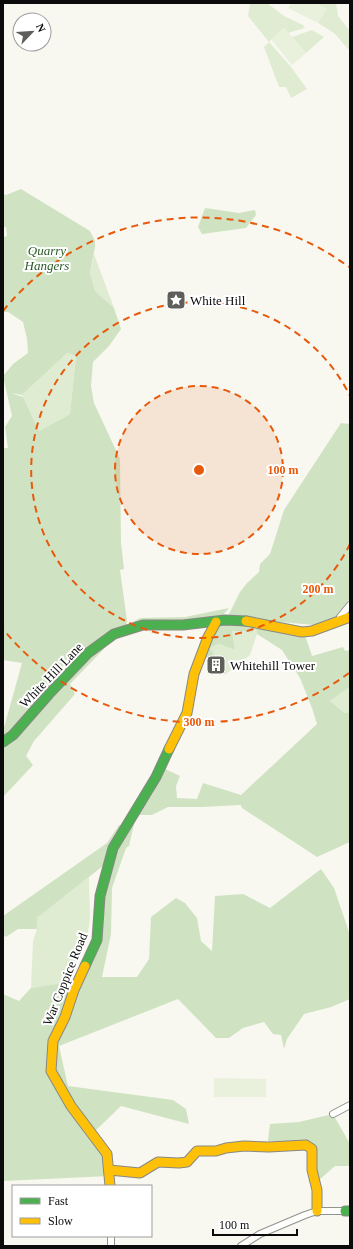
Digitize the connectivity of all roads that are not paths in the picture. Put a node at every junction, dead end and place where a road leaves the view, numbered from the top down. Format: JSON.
{"nodes":[{"id":1,"x":350,"y":605,"type":"edge"},
{"id":2,"x":350,"y":618,"type":"edge"},
{"id":3,"x":340,"y":621,"type":"junction"},
{"id":4,"x":216,"y":622,"type":"junction"},
{"id":5,"x":3,"y":742,"type":"edge"},
{"id":6,"x":350,"y":1106,"type":"edge"},
{"id":7,"x":333,"y":1114,"type":"dead end"},
{"id":8,"x":108,"y":1170,"type":"junction"},
{"id":9,"x":110,"y":1185,"type":"edge"},
{"id":10,"x":318,"y":1211,"type":"junction"},
{"id":11,"x":347,"y":1211,"type":"edge"},
{"id":12,"x":241,"y":1246,"type":"edge"}],
"edges":[{"from":1,"to":3,"type":"street"},
{"from":2,"to":3,"type":"street","name":"White Hill Lane"},
{"from":3,"to":4,"type":"street","name":"White Hill Lane"},
{"from":4,"to":5,"type":"street","name":"White Hill Lane"},
{"from":4,"to":8,"type":"street","name":"War Coppice Road"},
{"from":6,"to":7,"type":"street"},
{"from":8,"to":9,"type":"street","name":"War Coppice Road"},
{"from":8,"to":10,"type":"street"},
{"from":10,"to":11,"type":"street"},
{"from":10,"to":12,"type":"street"}]}
